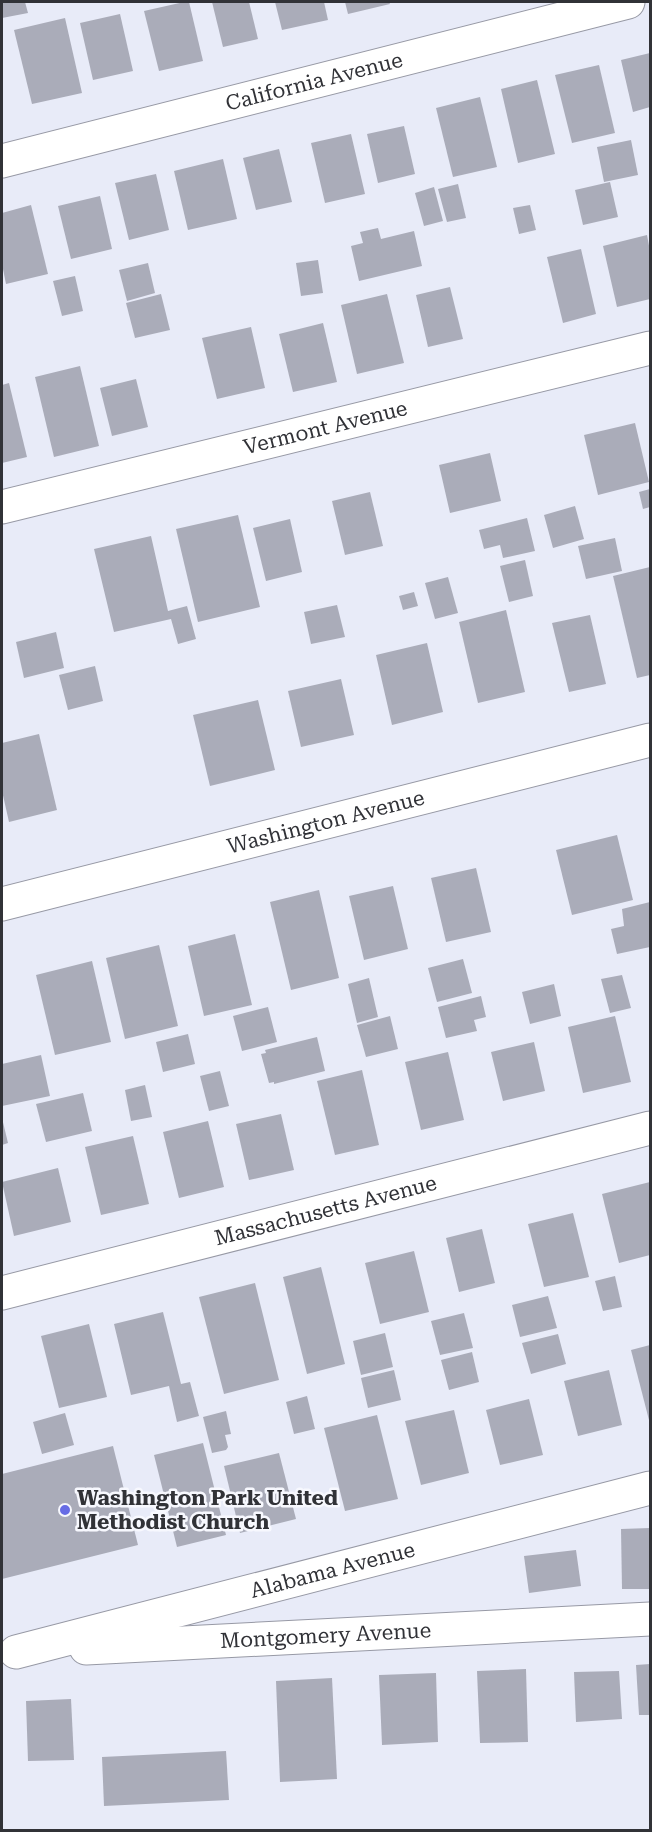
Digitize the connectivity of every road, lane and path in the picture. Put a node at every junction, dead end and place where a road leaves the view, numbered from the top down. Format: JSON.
{"nodes":[{"id":1,"x":628,"y":2,"type":"edge"},
{"id":2,"x":2,"y":161,"type":"edge"},
{"id":3,"x":651,"y":348,"type":"edge"},
{"id":4,"x":2,"y":507,"type":"edge"},
{"id":5,"x":651,"y":740,"type":"edge"},
{"id":6,"x":2,"y":904,"type":"edge"},
{"id":7,"x":651,"y":1128,"type":"edge"},
{"id":8,"x":2,"y":1293,"type":"edge"},
{"id":9,"x":651,"y":1488,"type":"edge"},
{"id":10,"x":651,"y":1619,"type":"edge"},
{"id":11,"x":9,"y":1652,"type":"edge"}],
"edges":[{"from":1,"to":2,"type":"street","name":"California Avenue"},
{"from":3,"to":4,"type":"street","name":"Vermont Avenue"},
{"from":5,"to":6,"type":"street","name":"Washington Avenue"},
{"from":7,"to":8,"type":"street","name":"Massachusetts Avenue"},
{"from":9,"to":11,"type":"street","name":"Alabama Avenue"},
{"from":10,"to":11,"type":"street","name":"Montgomery Avenue"}]}
